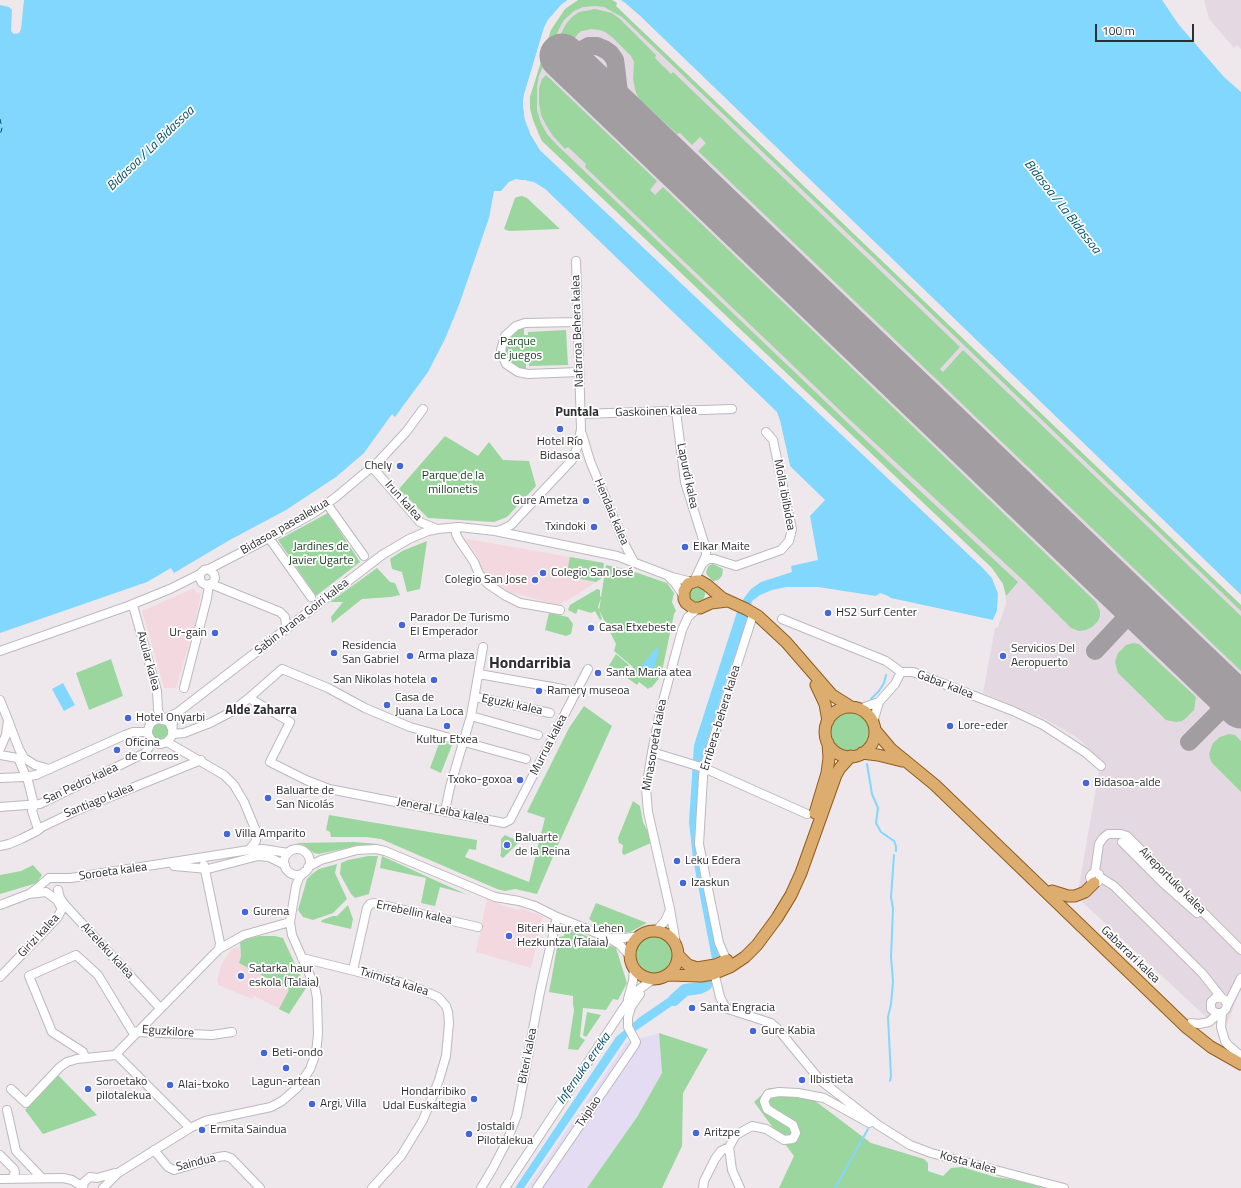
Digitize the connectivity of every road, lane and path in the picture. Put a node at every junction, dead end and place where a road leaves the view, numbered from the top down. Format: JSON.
{"nodes":[{"id":1,"x":576,"y":261,"type":"dead end"},
{"id":2,"x":578,"y":322,"type":"junction"},
{"id":3,"x":579,"y":372,"type":"junction"},
{"id":4,"x":732,"y":409,"type":"dead end"},
{"id":5,"x":423,"y":410,"type":"dead end"},
{"id":6,"x":676,"y":411,"type":"junction"},
{"id":7,"x":581,"y":414,"type":"junction"},
{"id":8,"x":581,"y":430,"type":"junction"},
{"id":9,"x":766,"y":432,"type":"dead end"},
{"id":10,"x":572,"y":460,"type":"junction"},
{"id":11,"x":590,"y":461,"type":"junction"},
{"id":12,"x":372,"y":467,"type":"junction"},
{"id":13,"x":327,"y":504,"type":"junction"},
{"id":14,"x":456,"y":527,"type":"junction"},
{"id":15,"x":437,"y":529,"type":"junction"},
{"id":16,"x":495,"y":532,"type":"junction"},
{"id":17,"x":269,"y":538,"type":"junction"},
{"id":18,"x":364,"y":556,"type":"dead end"},
{"id":19,"x":634,"y":562,"type":"junction"},
{"id":20,"x":703,"y":563,"type":"junction"},
{"id":21,"x":209,"y":569,"type":"junction"},
{"id":22,"x":200,"y":574,"type":"junction"},
{"id":23,"x":665,"y":574,"type":"junction"},
{"id":24,"x":700,"y":583,"type":"junction"},
{"id":25,"x":210,"y":585,"type":"junction"},
{"id":26,"x":311,"y":597,"type":"dead end"},
{"id":27,"x":684,"y":597,"type":"junction"},
{"id":28,"x":727,"y":601,"type":"junction"},
{"id":29,"x":128,"y":606,"type":"junction"},
{"id":30,"x":702,"y":607,"type":"junction"},
{"id":31,"x":560,"y":610,"type":"dead end"},
{"id":32,"x":755,"y":617,"type":"junction"},
{"id":33,"x":782,"y":620,"type":"dead end"},
{"id":34,"x":682,"y":630,"type":"junction"},
{"id":35,"x":284,"y":631,"type":"junction"},
{"id":36,"x":483,"y":647,"type":"dead end"},
{"id":37,"x":0,"y":651,"type":"edge"},
{"id":38,"x":801,"y":660,"type":"junction"},
{"id":39,"x":588,"y":669,"type":"dead end"},
{"id":40,"x":901,"y":672,"type":"junction"},
{"id":41,"x":479,"y":674,"type":"junction"},
{"id":42,"x":184,"y":688,"type":"dead end"},
{"id":43,"x":563,"y":689,"type":"dead end"},
{"id":44,"x":475,"y":697,"type":"junction"},
{"id":45,"x":249,"y":698,"type":"junction"},
{"id":46,"x":0,"y":700,"type":"edge"},
{"id":47,"x":879,"y":702,"type":"junction"},
{"id":48,"x":855,"y":708,"type":"junction"},
{"id":49,"x":177,"y":713,"type":"junction"},
{"id":50,"x":550,"y":713,"type":"dead end"},
{"id":51,"x":471,"y":716,"type":"junction"},
{"id":52,"x":162,"y":719,"type":"junction"},
{"id":53,"x":8,"y":720,"type":"junction"},
{"id":54,"x":828,"y":721,"type":"junction"},
{"id":55,"x":874,"y":726,"type":"junction"},
{"id":56,"x":148,"y":732,"type":"junction"},
{"id":57,"x":172,"y":732,"type":"junction"},
{"id":58,"x":538,"y":735,"type":"dead end"},
{"id":59,"x":153,"y":742,"type":"junction"},
{"id":60,"x":167,"y":742,"type":"junction"},
{"id":61,"x":464,"y":742,"type":"junction"},
{"id":62,"x":828,"y":743,"type":"junction"},
{"id":63,"x":0,"y":749,"type":"edge"},
{"id":64,"x":652,"y":752,"type":"junction"},
{"id":65,"x":862,"y":753,"type":"junction"},
{"id":66,"x":0,"y":755,"type":"edge"},
{"id":67,"x":851,"y":756,"type":"junction"},
{"id":68,"x":23,"y":759,"type":"junction"},
{"id":69,"x":526,"y":759,"type":"dead end"},
{"id":70,"x":201,"y":760,"type":"junction"},
{"id":71,"x":910,"y":765,"type":"junction"},
{"id":72,"x":1101,"y":766,"type":"dead end"},
{"id":73,"x":703,"y":768,"type":"junction"},
{"id":74,"x":51,"y":769,"type":"junction"},
{"id":75,"x":26,"y":777,"type":"junction"},
{"id":76,"x":0,"y":778,"type":"edge"},
{"id":77,"x":34,"y":805,"type":"junction"},
{"id":78,"x":0,"y":806,"type":"edge"},
{"id":79,"x":445,"y":811,"type":"junction"},
{"id":80,"x":807,"y":814,"type":"dead end"},
{"id":81,"x":510,"y":820,"type":"joint"},
{"id":82,"x":38,"y":828,"type":"junction"},
{"id":83,"x":1122,"y":842,"type":"dead end"},
{"id":84,"x":0,"y":846,"type":"edge"},
{"id":85,"x":249,"y":850,"type":"junction"},
{"id":86,"x":288,"y":853,"type":"junction"},
{"id":87,"x":308,"y":855,"type":"junction"},
{"id":88,"x":1009,"y":855,"type":"junction"},
{"id":89,"x":205,"y":857,"type":"junction"},
{"id":90,"x":325,"y":859,"type":"junction"},
{"id":91,"x":285,"y":865,"type":"junction"},
{"id":92,"x":155,"y":866,"type":"junction"},
{"id":93,"x":204,"y":869,"type":"junction"},
{"id":94,"x":306,"y":869,"type":"junction"},
{"id":95,"x":291,"y":872,"type":"junction"},
{"id":96,"x":1096,"y":877,"type":"junction"},
{"id":97,"x":54,"y":878,"type":"junction"},
{"id":98,"x":71,"y":878,"type":"junction"},
{"id":99,"x":43,"y":883,"type":"junction"},
{"id":100,"x":296,"y":886,"type":"junction"},
{"id":101,"x":59,"y":889,"type":"junction"},
{"id":102,"x":1052,"y":890,"type":"junction"},
{"id":103,"x":48,"y":893,"type":"junction"},
{"id":104,"x":29,"y":894,"type":"junction"},
{"id":105,"x":0,"y":905,"type":"edge"},
{"id":106,"x":670,"y":909,"type":"junction"},
{"id":107,"x":557,"y":917,"type":"junction"},
{"id":108,"x":290,"y":922,"type":"junction"},
{"id":109,"x":478,"y":927,"type":"dead end"},
{"id":110,"x":656,"y":931,"type":"junction"},
{"id":111,"x":640,"y":936,"type":"junction"},
{"id":112,"x":609,"y":938,"type":"junction"},
{"id":113,"x":219,"y":949,"type":"junction"},
{"id":114,"x":677,"y":950,"type":"junction"},
{"id":115,"x":1241,"y":950,"type":"edge"},
{"id":116,"x":1241,"y":954,"type":"edge"},
{"id":117,"x":630,"y":956,"type":"junction"},
{"id":118,"x":302,"y":958,"type":"junction"},
{"id":119,"x":634,"y":969,"type":"junction"},
{"id":120,"x":353,"y":970,"type":"junction"},
{"id":121,"x":699,"y":972,"type":"junction"},
{"id":122,"x":720,"y":973,"type":"junction"},
{"id":123,"x":0,"y":977,"type":"edge"},
{"id":124,"x":659,"y":978,"type":"junction"},
{"id":125,"x":1241,"y":978,"type":"edge"},
{"id":126,"x":1221,"y":997,"type":"junction"},
{"id":127,"x":1160,"y":1002,"type":"junction"},
{"id":128,"x":625,"y":1006,"type":"junction"},
{"id":129,"x":1227,"y":1006,"type":"junction"},
{"id":130,"x":161,"y":1007,"type":"junction"},
{"id":131,"x":1220,"y":1014,"type":"junction"},
{"id":132,"x":1191,"y":1023,"type":"junction"},
{"id":133,"x":136,"y":1032,"type":"junction"},
{"id":134,"x":232,"y":1032,"type":"dead end"},
{"id":135,"x":115,"y":1055,"type":"junction"},
{"id":136,"x":1241,"y":1057,"type":"edge"},
{"id":137,"x":85,"y":1058,"type":"junction"},
{"id":138,"x":1241,"y":1064,"type":"edge"},
{"id":139,"x":11,"y":1089,"type":"dead end"},
{"id":140,"x":7,"y":1110,"type":"dead end"},
{"id":141,"x":878,"y":1125,"type":"junction"},
{"id":142,"x":190,"y":1128,"type":"junction"},
{"id":143,"x":729,"y":1147,"type":"junction"},
{"id":144,"x":154,"y":1150,"type":"junction"},
{"id":145,"x":0,"y":1155,"type":"edge"},
{"id":146,"x":118,"y":1173,"type":"junction"},
{"id":147,"x":42,"y":1178,"type":"junction"},
{"id":148,"x":97,"y":1178,"type":"junction"},
{"id":149,"x":0,"y":1179,"type":"edge"},
{"id":150,"x":12,"y":1179,"type":"junction"},
{"id":151,"x":83,"y":1187,"type":"edge"},
{"id":152,"x":103,"y":1188,"type":"edge"},
{"id":153,"x":259,"y":1188,"type":"edge"},
{"id":154,"x":372,"y":1188,"type":"edge"},
{"id":155,"x":481,"y":1188,"type":"edge"},
{"id":156,"x":505,"y":1188,"type":"edge"},
{"id":157,"x":538,"y":1188,"type":"edge"},
{"id":158,"x":704,"y":1188,"type":"edge"},
{"id":159,"x":740,"y":1188,"type":"edge"},
{"id":160,"x":1064,"y":1188,"type":"edge"}],
"edges":[{"from":1,"to":2,"type":"street","name":"Nafarroa Behera kalea"},
{"from":2,"to":3,"type":"street","name":"Nafarroa Behera kalea"},
{"from":2,"to":3,"type":"street"},
{"from":3,"to":7,"type":"street","name":"Nafarroa Behera kalea"},
{"from":4,"to":6,"type":"street","name":"Gaskoinen kalea"},
{"from":5,"to":12,"type":"street","name":"Bidasoa pasealekua"},
{"from":6,"to":7,"type":"street","name":"Gaskoinen kalea"},
{"from":6,"to":20,"type":"street","name":"Lapurdi kalea"},
{"from":7,"to":8,"type":"street","name":"Nafarroa Behera kalea"},
{"from":8,"to":10,"type":"street","name":"Nafarroa Behera kalea"},
{"from":8,"to":11,"type":"street","name":"Hendaia kalea"},
{"from":9,"to":20,"type":"street","name":"Molla ibilbidea"},
{"from":10,"to":11,"type":"street"},
{"from":10,"to":16,"type":"street","name":"Nafarroa Behera kalea"},
{"from":11,"to":19,"type":"street","name":"Hendaia kalea"},
{"from":12,"to":13,"type":"street","name":"Bidasoa pasealekua"},
{"from":12,"to":15,"type":"street","name":"Irun kalea"},
{"from":13,"to":17,"type":"street","name":"Bidasoa pasealekua"},
{"from":13,"to":18,"type":"street"},
{"from":14,"to":15,"type":"street","name":"Sabin Arana Goiri kalea"},
{"from":14,"to":16,"type":"street","name":"Sabin Arana Goiri kalea"},
{"from":14,"to":31,"type":"street"},
{"from":15,"to":35,"type":"street","name":"Sabin Arana Goiri kalea"},
{"from":16,"to":19,"type":"street","name":"Sabin Arana Goiri kalea"},
{"from":17,"to":21,"type":"street","name":"Bidasoa pasealekua"},
{"from":17,"to":26,"type":"street"},
{"from":19,"to":23,"type":"street","name":"Sabin Arana Goiri kalea"},
{"from":20,"to":24,"type":"street","name":"Lapurdi kalea"},
{"from":21,"to":22,"type":"street","name":"Bidasoa pasealekua"},
{"from":21,"to":25,"type":"street"},
{"from":22,"to":25,"type":"street"},
{"from":22,"to":29,"type":"street","name":"Bidasoa pasealekua"},
{"from":23,"to":24,"type":"street","name":"Sabin Arana Goiri kalea"},
{"from":23,"to":27,"type":"street","name":"Sabin Arana Goiri kalea"},
{"from":24,"to":27,"type":"main road"},
{"from":24,"to":28,"type":"main road"},
{"from":24,"to":30,"type":"main road"},
{"from":25,"to":35,"type":"street"},
{"from":25,"to":42,"type":"street"},
{"from":27,"to":30,"type":"main road"},
{"from":27,"to":34,"type":"street","name":"Minasoroeta kalea"},
{"from":28,"to":30,"type":"main road"},
{"from":28,"to":32,"type":"main road"},
{"from":29,"to":37,"type":"street","name":"Bidasoa pasealekua"},
{"from":29,"to":52,"type":"street","name":"Axular kalea"},
{"from":30,"to":34,"type":"street","name":"Minasoroeta kalea"},
{"from":32,"to":38,"type":"main road"},
{"from":32,"to":73,"type":"street","name":"Erribera-behera kalea"},
{"from":33,"to":40,"type":"street","name":"Gabar kalea"},
{"from":34,"to":64,"type":"street","name":"Minasoroeta kalea"},
{"from":35,"to":49,"type":"street","name":"Sabin Arana Goiri kalea"},
{"from":36,"to":41,"type":"street"},
{"from":38,"to":48,"type":"main road"},
{"from":38,"to":54,"type":"main road"},
{"from":39,"to":81,"type":"street","name":"Murrua kalea"},
{"from":40,"to":47,"type":"street"},
{"from":40,"to":72,"type":"street","name":"Gabar kalea"},
{"from":41,"to":43,"type":"street"},
{"from":41,"to":44,"type":"street"},
{"from":44,"to":50,"type":"street","name":"Eguzki kalea"},
{"from":44,"to":51,"type":"street"},
{"from":45,"to":57,"type":"street"},
{"from":45,"to":61,"type":"street"},
{"from":45,"to":79,"type":"street","name":"Jeneral Leiba kalea"},
{"from":46,"to":53,"type":"street"},
{"from":47,"to":48,"type":"street"},
{"from":47,"to":55,"type":"street"},
{"from":48,"to":54,"type":"main road"},
{"from":48,"to":55,"type":"main road"},
{"from":49,"to":52,"type":"street","name":"Sabin Arana Goiri kalea"},
{"from":49,"to":57,"type":"street"},
{"from":51,"to":58,"type":"street"},
{"from":51,"to":61,"type":"street"},
{"from":52,"to":56,"type":"street"},
{"from":52,"to":57,"type":"street"},
{"from":53,"to":63,"type":"street"},
{"from":53,"to":68,"type":"street"},
{"from":54,"to":62,"type":"main road"},
{"from":55,"to":65,"type":"main road"},
{"from":55,"to":71,"type":"main road"},
{"from":56,"to":59,"type":"street"},
{"from":56,"to":74,"type":"street"},
{"from":57,"to":60,"type":"street"},
{"from":59,"to":60,"type":"street"},
{"from":59,"to":77,"type":"street","name":"San Pedro kalea"},
{"from":60,"to":70,"type":"street"},
{"from":61,"to":69,"type":"street"},
{"from":61,"to":79,"type":"street"},
{"from":62,"to":67,"type":"main road"},
{"from":62,"to":122,"type":"main road"},
{"from":64,"to":73,"type":"street"},
{"from":64,"to":106,"type":"street","name":"Minasoroeta kalea"},
{"from":65,"to":67,"type":"main road"},
{"from":65,"to":71,"type":"main road"},
{"from":66,"to":68,"type":"street"},
{"from":67,"to":122,"type":"main road"},
{"from":68,"to":74,"type":"street"},
{"from":68,"to":75,"type":"street"},
{"from":70,"to":82,"type":"street","name":"Santiago kalea"},
{"from":70,"to":85,"type":"street"},
{"from":71,"to":88,"type":"main road","name":"Gabarrari kalea"},
{"from":73,"to":80,"type":"street"},
{"from":73,"to":122,"type":"street","name":"Erribera-behera kalea"},
{"from":74,"to":75,"type":"street"},
{"from":75,"to":76,"type":"street"},
{"from":75,"to":77,"type":"street"},
{"from":77,"to":78,"type":"street","name":"San Pedro kalea"},
{"from":77,"to":82,"type":"street"},
{"from":79,"to":81,"type":"street","name":"Jeneral Leiba kalea"},
{"from":82,"to":84,"type":"street","name":"Santiago kalea"},
{"from":83,"to":116,"type":"street","name":"Aireportuko kalea"},
{"from":85,"to":86,"type":"street","name":"Soroeta kalea"},
{"from":85,"to":89,"type":"street","name":"Soroeta kalea"},
{"from":86,"to":87,"type":"street"},
{"from":86,"to":91,"type":"street"},
{"from":87,"to":90,"type":"street"},
{"from":87,"to":94,"type":"street"},
{"from":88,"to":102,"type":"main road","name":"Gabarrari kalea"},
{"from":88,"to":127,"type":"main road","name":"Gabarrari kalea"},
{"from":89,"to":92,"type":"street","name":"Soroeta kalea"},
{"from":89,"to":93,"type":"street"},
{"from":90,"to":94,"type":"street"},
{"from":90,"to":107,"type":"street"},
{"from":91,"to":93,"type":"street","name":"Soroeta kalea"},
{"from":91,"to":95,"type":"street"},
{"from":92,"to":93,"type":"street","name":"Soroeta kalea"},
{"from":92,"to":98,"type":"street","name":"Soroeta kalea"},
{"from":93,"to":113,"type":"street"},
{"from":94,"to":95,"type":"street"},
{"from":94,"to":100,"type":"street"},
{"from":95,"to":100,"type":"street"},
{"from":96,"to":102,"type":"main road"},
{"from":96,"to":115,"type":"street","name":"Aireportuko kalea"},
{"from":96,"to":126,"type":"street"},
{"from":97,"to":98,"type":"street","name":"Soroeta kalea"},
{"from":97,"to":99,"type":"street"},
{"from":97,"to":101,"type":"street"},
{"from":98,"to":101,"type":"street","name":"Soroeta kalea"},
{"from":99,"to":103,"type":"street"},
{"from":99,"to":104,"type":"street"},
{"from":100,"to":108,"type":"street"},
{"from":101,"to":103,"type":"street"},
{"from":101,"to":130,"type":"street","name":"Aizeleku kalea"},
{"from":102,"to":132,"type":"main road","name":"Gabarrari kalea"},
{"from":103,"to":104,"type":"street"},
{"from":103,"to":123,"type":"street","name":"Girizi kalea"},
{"from":104,"to":105,"type":"street"},
{"from":106,"to":110,"type":"street"},
{"from":106,"to":114,"type":"street","name":"Minasoroeta kalea"},
{"from":107,"to":112,"type":"street"},
{"from":107,"to":155,"type":"street","name":"Biteri kalea"},
{"from":108,"to":113,"type":"street","name":"Eguzkilore"},
{"from":108,"to":118,"type":"street"},
{"from":109,"to":120,"type":"street","name":"Errebellin kalea"},
{"from":110,"to":111,"type":"main road"},
{"from":110,"to":114,"type":"main road"},
{"from":111,"to":112,"type":"street"},
{"from":111,"to":117,"type":"main road"},
{"from":112,"to":117,"type":"street"},
{"from":113,"to":130,"type":"street","name":"Eguzkilore"},
{"from":114,"to":121,"type":"main road"},
{"from":114,"to":124,"type":"main road"},
{"from":117,"to":119,"type":"main road"},
{"from":118,"to":120,"type":"street","name":"Tximista kalea"},
{"from":118,"to":142,"type":"street"},
{"from":119,"to":124,"type":"main road"},
{"from":119,"to":128,"type":"street"},
{"from":120,"to":154,"type":"street","name":"Tximista kalea"},
{"from":121,"to":122,"type":"main road"},
{"from":121,"to":122,"type":"street"},
{"from":121,"to":124,"type":"main road"},
{"from":122,"to":141,"type":"street","name":"Erribera-behera kalea"},
{"from":124,"to":128,"type":"street"},
{"from":124,"to":157,"type":"street","name":"Txiplao"},
{"from":125,"to":129,"type":"street"},
{"from":126,"to":129,"type":"street"},
{"from":126,"to":131,"type":"street","name":"Gabarrari kalea"},
{"from":127,"to":132,"type":"main road"},
{"from":127,"to":138,"type":"main road","name":"Gabarrari kalea"},
{"from":128,"to":156,"type":"street"},
{"from":129,"to":131,"type":"street"},
{"from":130,"to":133,"type":"street","name":"Eguzkilore"},
{"from":131,"to":132,"type":"street"},
{"from":131,"to":136,"type":"street","name":"Gabarrari kalea"},
{"from":132,"to":136,"type":"main road","name":"Gabarrari kalea"},
{"from":133,"to":134,"type":"street","name":"Eguzkilore"},
{"from":133,"to":135,"type":"street"},
{"from":133,"to":137,"type":"street"},
{"from":135,"to":137,"type":"street"},
{"from":135,"to":142,"type":"street"},
{"from":137,"to":139,"type":"street"},
{"from":140,"to":147,"type":"street"},
{"from":141,"to":143,"type":"street"},
{"from":141,"to":160,"type":"street","name":"Kosta kalea"},
{"from":142,"to":144,"type":"street"},
{"from":143,"to":158,"type":"street"},
{"from":143,"to":159,"type":"street"},
{"from":144,"to":146,"type":"street"},
{"from":144,"to":153,"type":"street","name":"Saindua"},
{"from":145,"to":150,"type":"street"},
{"from":146,"to":148,"type":"street"},
{"from":146,"to":152,"type":"street"},
{"from":147,"to":150,"type":"street"},
{"from":147,"to":151,"type":"street"},
{"from":148,"to":151,"type":"street"},
{"from":148,"to":152,"type":"street"},
{"from":149,"to":150,"type":"street"}]}
